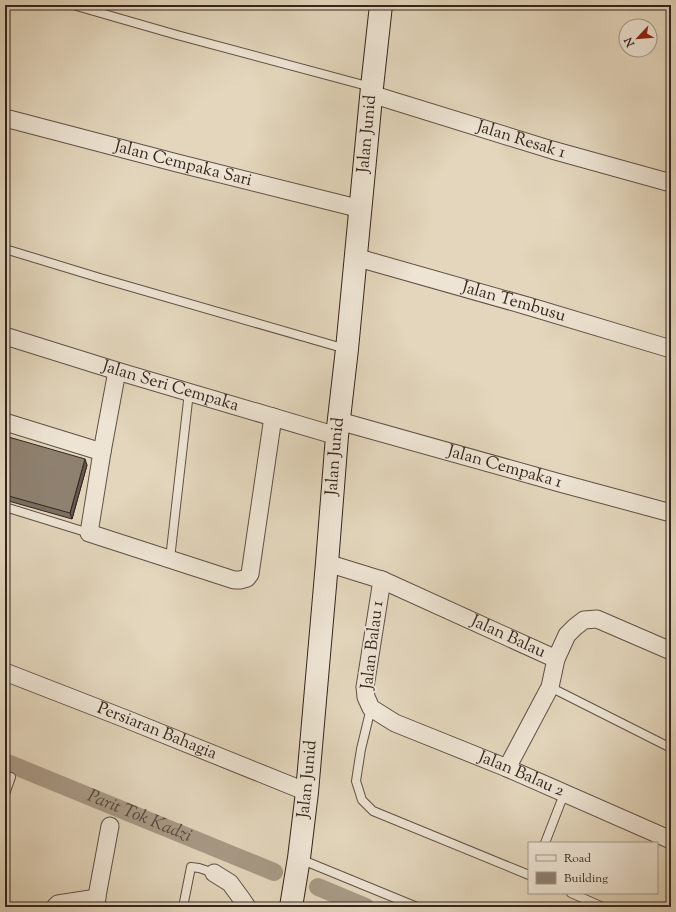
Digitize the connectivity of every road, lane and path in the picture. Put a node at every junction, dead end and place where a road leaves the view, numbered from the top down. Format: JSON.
{"nodes":[{"id":1,"x":73,"y":5,"type":"edge"},
{"id":2,"x":381,"y":5,"type":"edge"},
{"id":3,"x":372,"y":90,"type":"junction"},
{"id":4,"x":5,"y":118,"type":"edge"},
{"id":5,"x":671,"y":183,"type":"edge"},
{"id":6,"x":361,"y":209,"type":"junction"},
{"id":7,"x":5,"y":249,"type":"edge"},
{"id":8,"x":355,"y":257,"type":"junction"},
{"id":9,"x":5,"y":336,"type":"edge"},
{"id":10,"x":347,"y":349,"type":"junction"},
{"id":11,"x":671,"y":349,"type":"edge"},
{"id":12,"x":117,"y":371,"type":"junction"},
{"id":13,"x":189,"y":392,"type":"junction"},
{"id":14,"x":273,"y":417,"type":"junction"},
{"id":15,"x":5,"y":422,"type":"edge"},
{"id":16,"x":338,"y":429,"type":"junction"},
{"id":17,"x":102,"y":452,"type":"junction"},
{"id":18,"x":5,"y":507,"type":"edge"},
{"id":19,"x":671,"y":513,"type":"edge"},
{"id":20,"x":89,"y":533,"type":"junction"},
{"id":21,"x":170,"y":559,"type":"junction"},
{"id":22,"x":336,"y":565,"type":"junction"},
{"id":23,"x":382,"y":580,"type":"junction"},
{"id":24,"x":671,"y":651,"type":"edge"},
{"id":25,"x":556,"y":659,"type":"junction"},
{"id":26,"x":5,"y":672,"type":"edge"},
{"id":27,"x":550,"y":687,"type":"junction"},
{"id":28,"x":371,"y":708,"type":"junction"},
{"id":29,"x":671,"y":748,"type":"edge"},
{"id":30,"x":507,"y":768,"type":"junction"},
{"id":31,"x":11,"y":777,"type":"dead end"},
{"id":32,"x":307,"y":792,"type":"junction"},
{"id":33,"x":5,"y":794,"type":"edge"},
{"id":34,"x":564,"y":794,"type":"junction"},
{"id":35,"x":110,"y":826,"type":"dead end"},
{"id":36,"x":671,"y":840,"type":"edge"},
{"id":37,"x":545,"y":842,"type":"edge"},
{"id":38,"x":299,"y":858,"type":"junction"},
{"id":39,"x":214,"y":873,"type":"joint"},
{"id":40,"x":528,"y":875,"type":"edge"},
{"id":41,"x":573,"y":894,"type":"edge"},
{"id":42,"x":96,"y":902,"type":"edge"},
{"id":43,"x":55,"y":907,"type":"edge"},
{"id":44,"x":183,"y":907,"type":"edge"},
{"id":45,"x":246,"y":907,"type":"edge"},
{"id":46,"x":291,"y":907,"type":"edge"},
{"id":47,"x":417,"y":907,"type":"edge"},
{"id":48,"x":603,"y":907,"type":"edge"}],
"edges":[{"from":1,"to":3,"type":"lane"},
{"from":2,"to":3,"type":"street","name":"Jalan Junid"},
{"from":3,"to":5,"type":"street","name":"Jalan Resak 1"},
{"from":3,"to":6,"type":"street","name":"Jalan Junid"},
{"from":4,"to":6,"type":"street","name":"Jalan Cempaka Sari"},
{"from":6,"to":8,"type":"street","name":"Jalan Junid"},
{"from":7,"to":10,"type":"lane"},
{"from":8,"to":10,"type":"street","name":"Jalan Junid"},
{"from":8,"to":11,"type":"street","name":"Jalan Tembusu"},
{"from":9,"to":12,"type":"street","name":"Jalan Seri Cempaka"},
{"from":10,"to":16,"type":"street","name":"Jalan Junid"},
{"from":12,"to":13,"type":"street","name":"Jalan Seri Cempaka"},
{"from":12,"to":17,"type":"street"},
{"from":13,"to":14,"type":"street","name":"Jalan Seri Cempaka"},
{"from":13,"to":21,"type":"lane"},
{"from":14,"to":16,"type":"street","name":"Jalan Seri Cempaka"},
{"from":14,"to":21,"type":"street"},
{"from":15,"to":17,"type":"street"},
{"from":16,"to":19,"type":"street","name":"Jalan Cempaka 1"},
{"from":16,"to":22,"type":"street","name":"Jalan Junid"},
{"from":17,"to":20,"type":"street"},
{"from":18,"to":20,"type":"lane"},
{"from":20,"to":21,"type":"street"},
{"from":22,"to":23,"type":"street","name":"Jalan Balau"},
{"from":22,"to":32,"type":"street","name":"Jalan Junid"},
{"from":23,"to":25,"type":"street","name":"Jalan Balau"},
{"from":23,"to":28,"type":"street","name":"Jalan Balau 1"},
{"from":24,"to":25,"type":"street","name":"Jalan Balau"},
{"from":25,"to":27,"type":"street"},
{"from":26,"to":32,"type":"street","name":"Persiaran Bahagia"},
{"from":27,"to":29,"type":"lane"},
{"from":27,"to":30,"type":"street"},
{"from":28,"to":30,"type":"street","name":"Jalan Balau 2"},
{"from":28,"to":40,"type":"lane"},
{"from":30,"to":34,"type":"street","name":"Jalan Balau 2"},
{"from":31,"to":33,"type":"lane"},
{"from":32,"to":38,"type":"street","name":"Jalan Junid"},
{"from":34,"to":36,"type":"street","name":"Jalan Balau 2"},
{"from":34,"to":37,"type":"lane"},
{"from":35,"to":42,"type":"street"},
{"from":38,"to":46,"type":"street","name":"Jalan Junid"},
{"from":38,"to":47,"type":"lane"},
{"from":39,"to":44,"type":"lane"},
{"from":39,"to":45,"type":"street"},
{"from":41,"to":48,"type":"lane"},
{"from":42,"to":43,"type":"street"}]}
